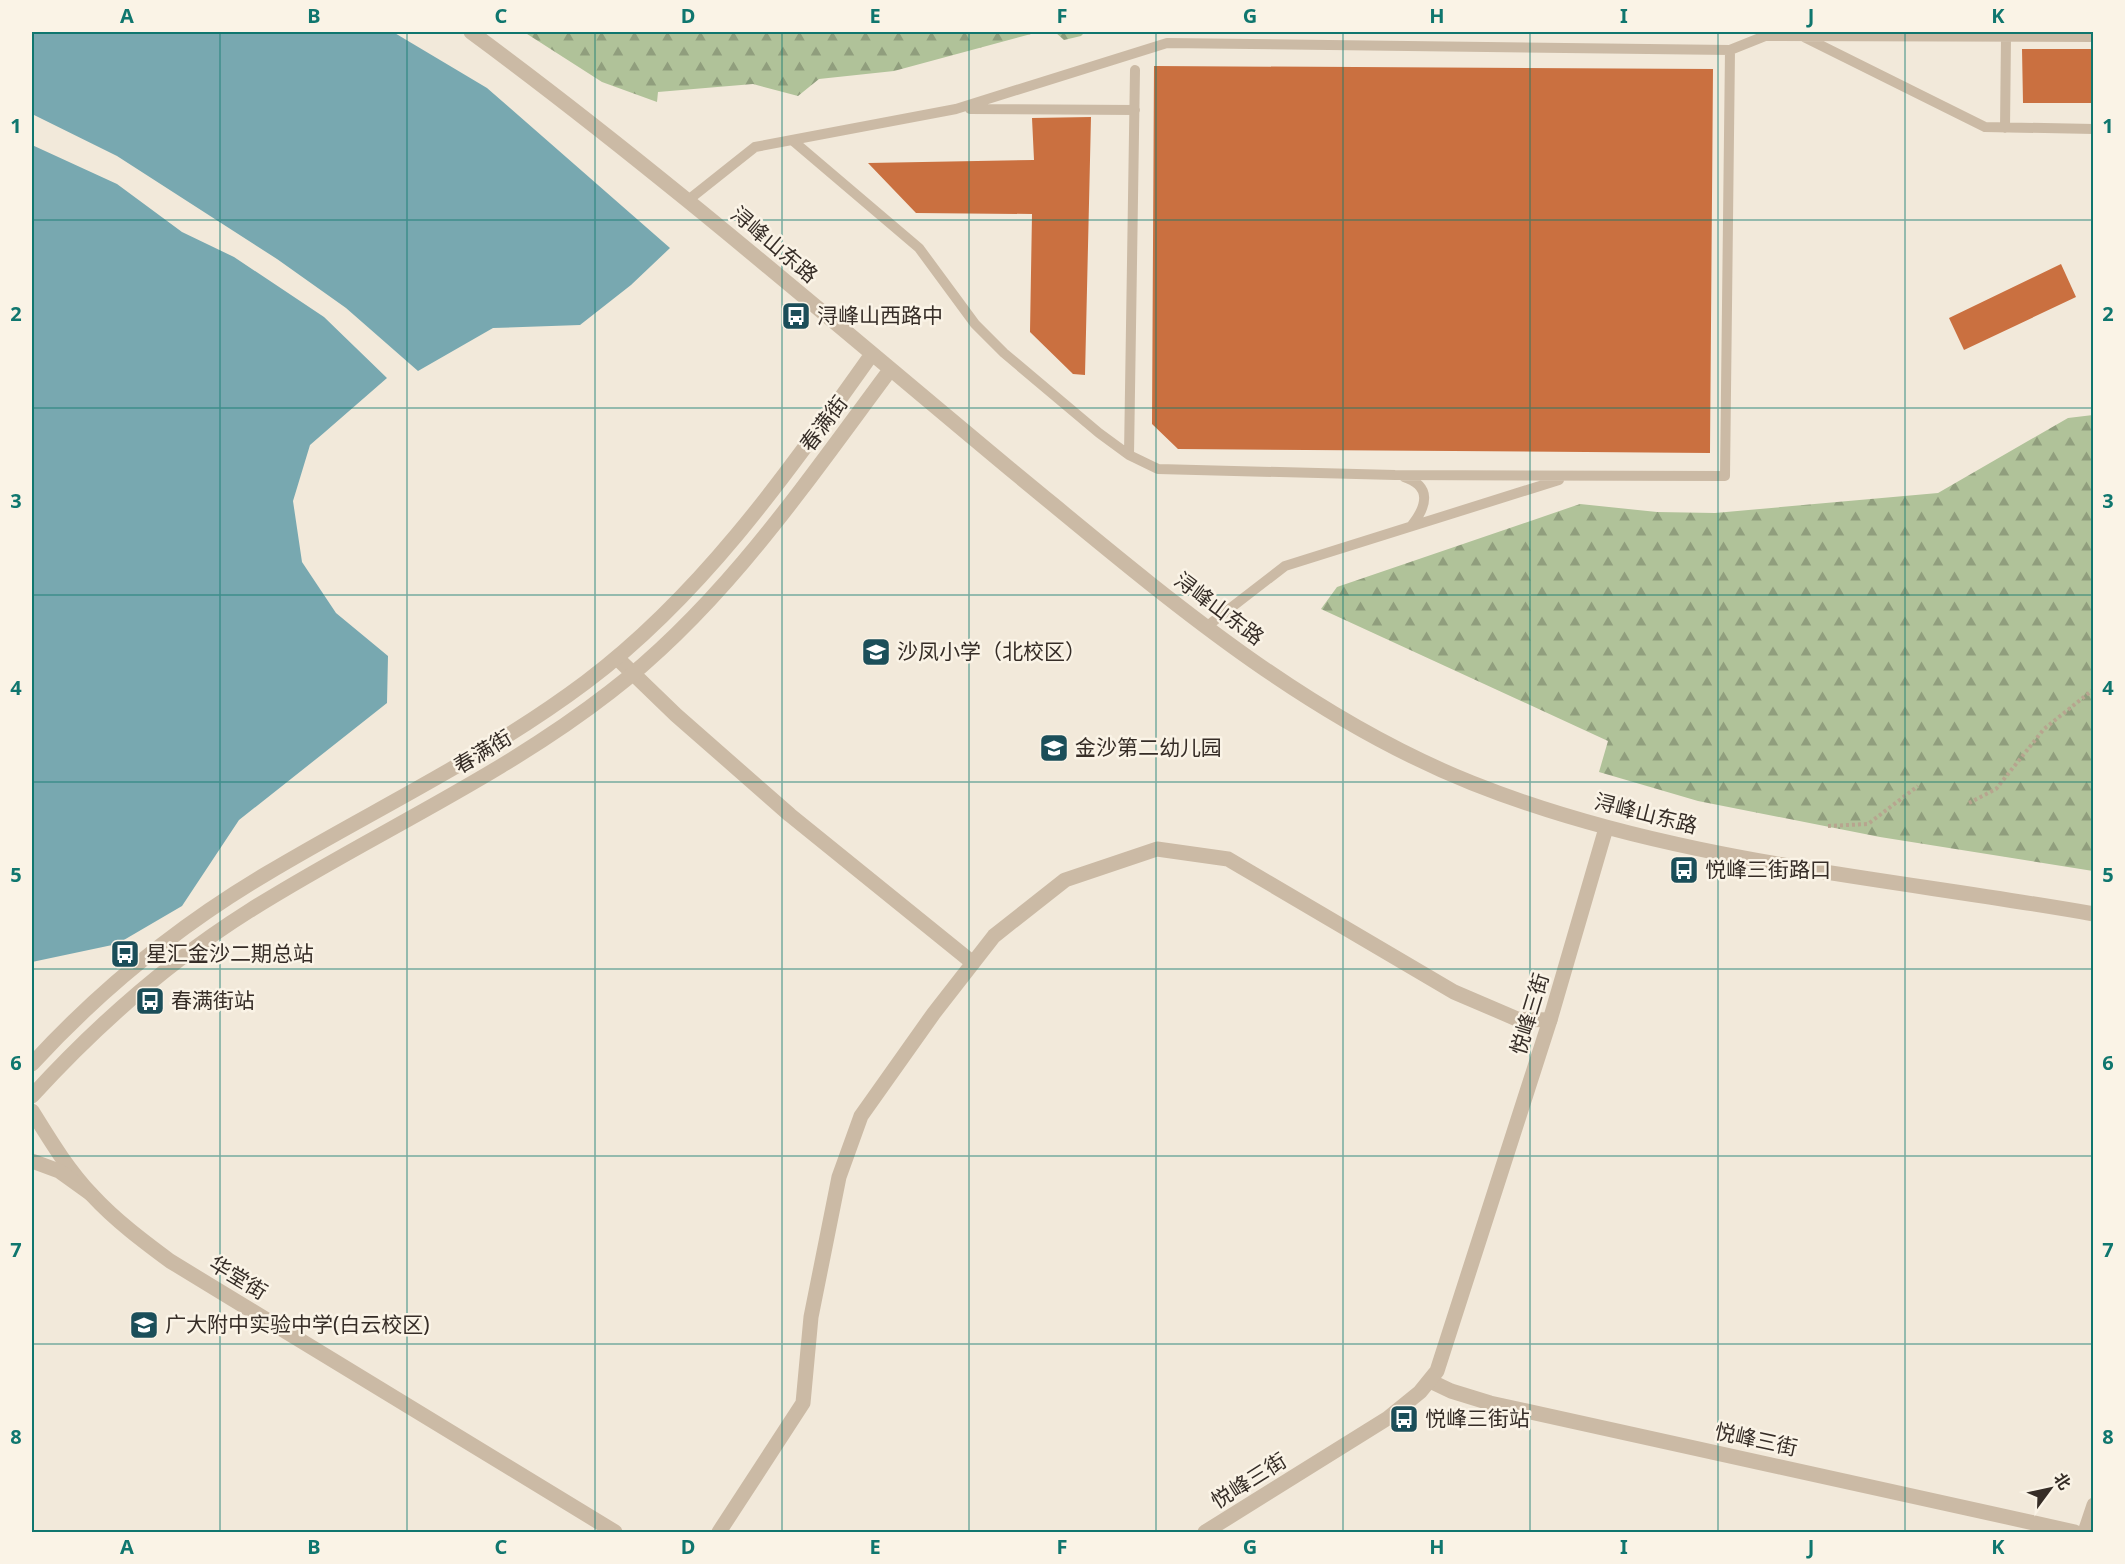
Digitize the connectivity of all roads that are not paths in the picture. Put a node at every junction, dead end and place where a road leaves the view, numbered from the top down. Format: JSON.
{"nodes":[{"id":1,"x":471,"y":32,"type":"edge"},
{"id":2,"x":1801,"y":36,"type":"junction"},
{"id":3,"x":2006,"y":36,"type":"junction"},
{"id":4,"x":2094,"y":37,"type":"edge"},
{"id":5,"x":1730,"y":50,"type":"junction"},
{"id":6,"x":1135,"y":70,"type":"dead end"},
{"id":7,"x":956,"y":109,"type":"junction"},
{"id":8,"x":1135,"y":110,"type":"junction"},
{"id":9,"x":2005,"y":128,"type":"junction"},
{"id":10,"x":2094,"y":129,"type":"edge"},
{"id":11,"x":792,"y":140,"type":"junction"},
{"id":12,"x":687,"y":201,"type":"junction"},
{"id":13,"x":872,"y":354,"type":"junction"},
{"id":14,"x":890,"y":370,"type":"junction"},
{"id":15,"x":1130,"y":455,"type":"junction"},
{"id":16,"x":1395,"y":475,"type":"junction"},
{"id":17,"x":1570,"y":476,"type":"junction"},
{"id":18,"x":1411,"y":526,"type":"junction"},
{"id":19,"x":1206,"y":627,"type":"junction"},
{"id":20,"x":616,"y":658,"type":"junction"},
{"id":21,"x":631,"y":674,"type":"junction"},
{"id":22,"x":1606,"y":828,"type":"junction"},
{"id":23,"x":2094,"y":914,"type":"edge"},
{"id":24,"x":973,"y":963,"type":"junction"},
{"id":25,"x":1550,"y":1020,"type":"junction"},
{"id":26,"x":32,"y":1064,"type":"edge"},
{"id":27,"x":32,"y":1096,"type":"edge"},
{"id":28,"x":32,"y":1111,"type":"edge"},
{"id":29,"x":32,"y":1161,"type":"edge"},
{"id":30,"x":91,"y":1194,"type":"junction"},
{"id":31,"x":1430,"y":1381,"type":"junction"},
{"id":32,"x":2094,"y":1505,"type":"edge"},
{"id":33,"x":615,"y":1533,"type":"edge"},
{"id":34,"x":719,"y":1533,"type":"edge"},
{"id":35,"x":1205,"y":1533,"type":"edge"},
{"id":36,"x":2075,"y":1533,"type":"edge"},
{"id":37,"x":2085,"y":1533,"type":"edge"}],
"edges":[{"from":1,"to":12,"type":"street","name":"浔峰山东路"},
{"from":2,"to":3,"type":"lane"},
{"from":2,"to":5,"type":"lane"},
{"from":2,"to":9,"type":"lane"},
{"from":3,"to":4,"type":"lane"},
{"from":3,"to":9,"type":"lane"},
{"from":5,"to":7,"type":"lane"},
{"from":5,"to":17,"type":"lane"},
{"from":6,"to":8,"type":"lane"},
{"from":7,"to":8,"type":"lane"},
{"from":7,"to":11,"type":"lane"},
{"from":8,"to":15,"type":"lane"},
{"from":9,"to":10,"type":"lane"},
{"from":11,"to":12,"type":"lane"},
{"from":11,"to":15,"type":"lane"},
{"from":12,"to":13,"type":"street","name":"浔峰山东路"},
{"from":13,"to":14,"type":"street","name":"浔峰山东路"},
{"from":13,"to":20,"type":"street","name":"春满街"},
{"from":14,"to":19,"type":"street","name":"浔峰山东路"},
{"from":14,"to":21,"type":"street","name":"春满街"},
{"from":15,"to":16,"type":"lane"},
{"from":16,"to":17,"type":"lane"},
{"from":16,"to":18,"type":"lane"},
{"from":17,"to":18,"type":"lane"},
{"from":18,"to":19,"type":"lane"},
{"from":19,"to":22,"type":"street","name":"浔峰山东路"},
{"from":20,"to":21,"type":"street"},
{"from":20,"to":26,"type":"street","name":"春满街"},
{"from":21,"to":24,"type":"street"},
{"from":21,"to":27,"type":"street","name":"春满街"},
{"from":22,"to":23,"type":"street","name":"浔峰山东路"},
{"from":22,"to":25,"type":"street","name":"悦峰三街"},
{"from":24,"to":25,"type":"street"},
{"from":24,"to":34,"type":"street"},
{"from":25,"to":31,"type":"street","name":"悦峰三街"},
{"from":28,"to":30,"type":"street","name":"华堂街"},
{"from":29,"to":30,"type":"street"},
{"from":30,"to":33,"type":"street","name":"华堂街"},
{"from":31,"to":35,"type":"street","name":"悦峰三街"},
{"from":31,"to":36,"type":"street","name":"悦峰三街"},
{"from":32,"to":37,"type":"street"}]}
